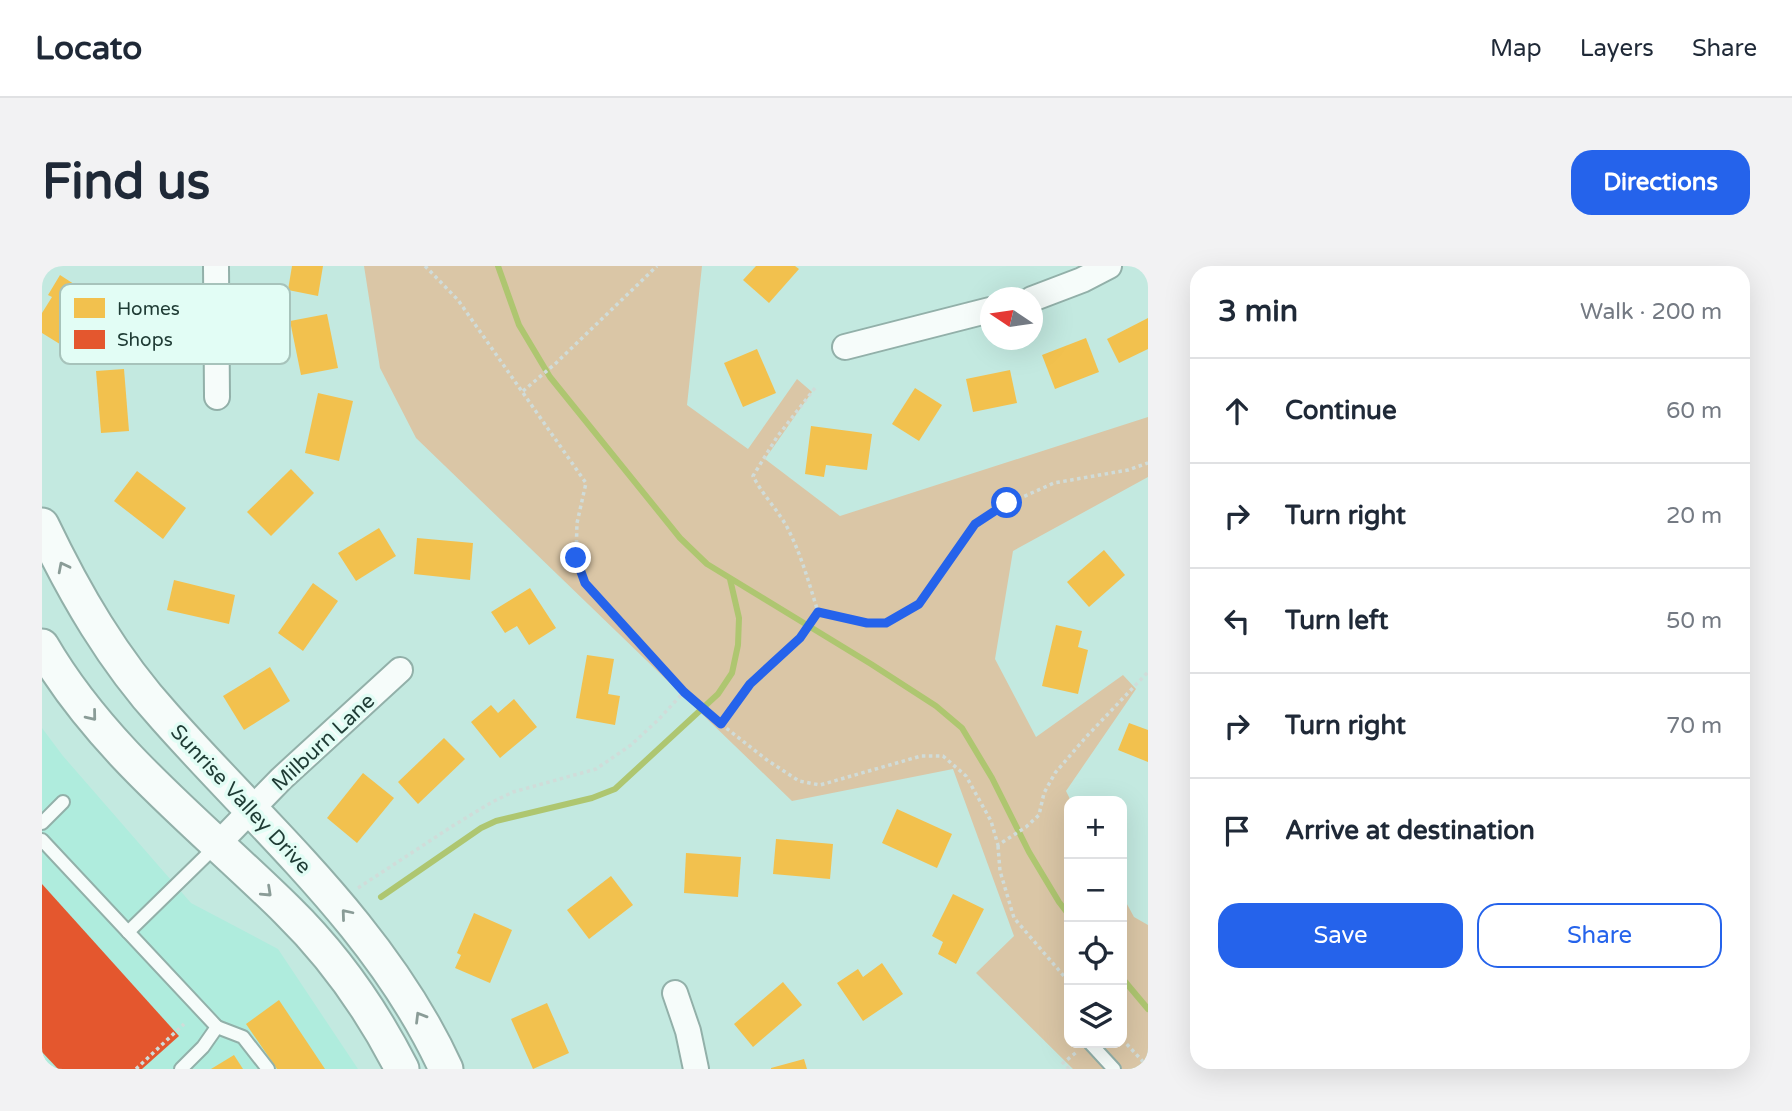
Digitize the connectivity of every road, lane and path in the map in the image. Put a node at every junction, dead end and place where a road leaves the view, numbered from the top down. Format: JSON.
{"nodes":[{"id":1,"x":216,"y":266,"type":"edge"},
{"id":2,"x":425,"y":266,"type":"edge"},
{"id":3,"x":657,"y":266,"type":"edge"},
{"id":4,"x":1109,"y":266,"type":"edge"},
{"id":5,"x":216,"y":284,"type":"edge"},
{"id":6,"x":1043,"y":295,"type":"edge"},
{"id":7,"x":980,"y":313,"type":"edge"},
{"id":8,"x":845,"y":347,"type":"dead end"},
{"id":9,"x":217,"y":364,"type":"edge"},
{"id":10,"x":815,"y":388,"type":"dead end"},
{"id":11,"x":523,"y":392,"type":"junction"},
{"id":12,"x":217,"y":397,"type":"dead end"},
{"id":13,"x":1148,"y":463,"type":"edge"},
{"id":14,"x":42,"y":525,"type":"edge"},
{"id":15,"x":818,"y":612,"type":"junction"},
{"id":16,"x":42,"y":646,"type":"edge"},
{"id":17,"x":400,"y":670,"type":"dead end"},
{"id":18,"x":1148,"y":672,"type":"edge"},
{"id":19,"x":684,"y":692,"type":"junction"},
{"id":20,"x":721,"y":724,"type":"junction"},
{"id":21,"x":63,"y":802,"type":"dead end"},
{"id":22,"x":251,"y":810,"type":"junction"},
{"id":23,"x":42,"y":823,"type":"edge"},
{"id":24,"x":42,"y":840,"type":"edge"},
{"id":25,"x":217,"y":845,"type":"junction"},
{"id":26,"x":998,"y":845,"type":"junction"},
{"id":27,"x":353,"y":891,"type":"dead end"},
{"id":28,"x":128,"y":932,"type":"junction"},
{"id":29,"x":1064,"y":976,"type":"edge"},
{"id":30,"x":675,"y":993,"type":"dead end"},
{"id":31,"x":184,"y":1024,"type":"dead end"},
{"id":32,"x":217,"y":1027,"type":"junction"},
{"id":33,"x":1127,"y":1044,"type":"edge"},
{"id":34,"x":1082,"y":1048,"type":"edge"},
{"id":35,"x":1088,"y":1048,"type":"edge"},
{"id":36,"x":1148,"y":1067,"type":"edge"},
{"id":37,"x":135,"y":1069,"type":"edge"},
{"id":38,"x":181,"y":1069,"type":"edge"},
{"id":39,"x":268,"y":1069,"type":"edge"},
{"id":40,"x":402,"y":1069,"type":"edge"},
{"id":41,"x":446,"y":1069,"type":"edge"},
{"id":42,"x":696,"y":1069,"type":"edge"},
{"id":43,"x":1069,"y":1069,"type":"edge"},
{"id":44,"x":1114,"y":1069,"type":"edge"}],
"edges":[{"from":1,"to":5,"type":"street"},
{"from":2,"to":11,"type":"path"},
{"from":3,"to":11,"type":"path"},
{"from":4,"to":6,"type":"street"},
{"from":7,"to":8,"type":"street"},
{"from":9,"to":12,"type":"street"},
{"from":10,"to":15,"type":"path"},
{"from":11,"to":19,"type":"path"},
{"from":13,"to":15,"type":"path"},
{"from":22,"to":14,"type":"main road","name":"Sunrise Valley Drive","one_way":true},
{"from":15,"to":20,"type":"path"},
{"from":16,"to":25,"type":"main road","name":"Sunrise Valley Drive","one_way":true},
{"from":17,"to":22,"type":"street","name":"Milburn Lane"},
{"from":18,"to":26,"type":"path"},
{"from":19,"to":20,"type":"path"},
{"from":19,"to":27,"type":"path"},
{"from":20,"to":26,"type":"path"},
{"from":21,"to":23,"type":"lane"},
{"from":22,"to":25,"type":"street","name":"Milburn Lane"},
{"from":41,"to":22,"type":"main road","name":"Sunrise Valley Drive","one_way":true},
{"from":24,"to":28,"type":"lane"},
{"from":25,"to":28,"type":"lane"},
{"from":25,"to":40,"type":"main road","name":"Sunrise Valley Drive","one_way":true},
{"from":26,"to":29,"type":"path"},
{"from":28,"to":32,"type":"lane"},
{"from":30,"to":42,"type":"street"},
{"from":31,"to":37,"type":"path"},
{"from":32,"to":38,"type":"lane"},
{"from":32,"to":39,"type":"lane"},
{"from":33,"to":36,"type":"path"},
{"from":34,"to":43,"type":"path"},
{"from":35,"to":44,"type":"lane"}]}
